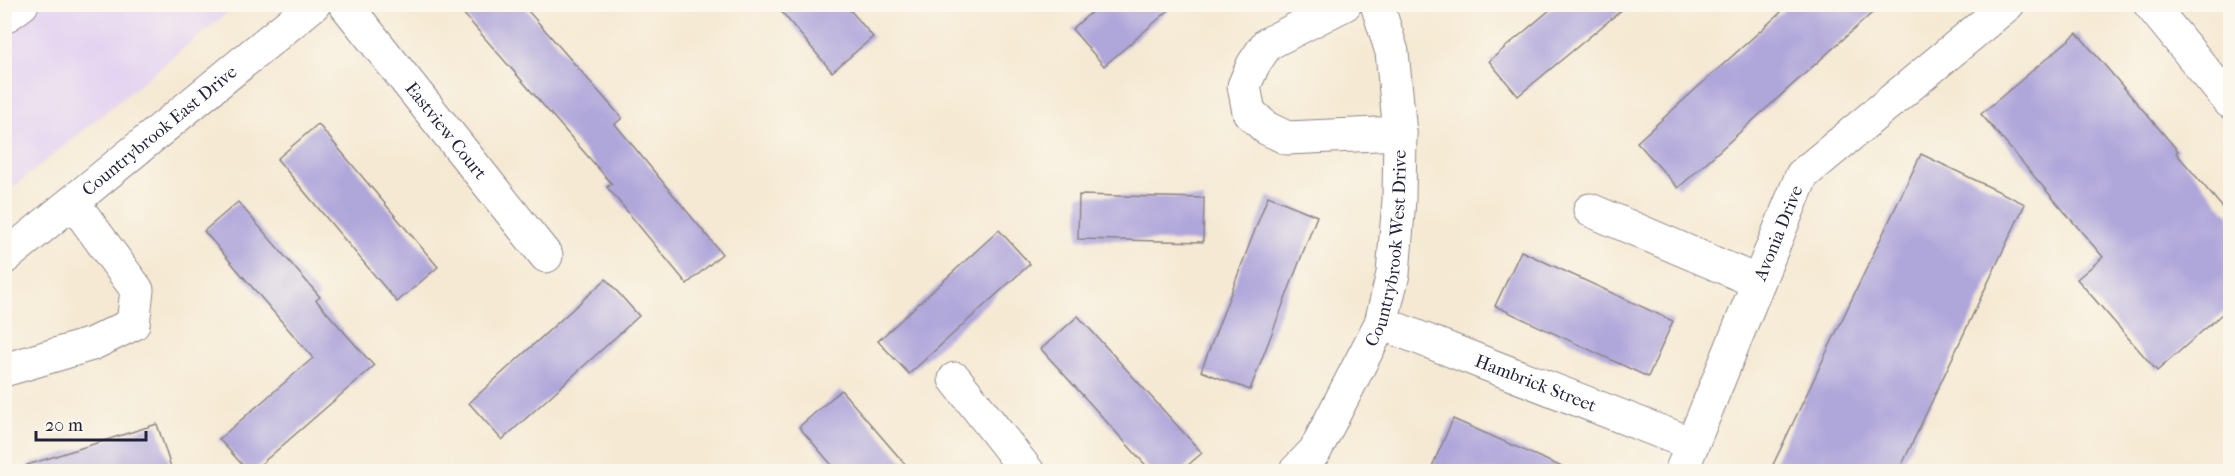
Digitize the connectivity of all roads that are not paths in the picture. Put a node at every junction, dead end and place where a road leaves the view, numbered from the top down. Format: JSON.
{"nodes":[{"id":1,"x":22,"y":4,"type":"edge"},
{"id":2,"x":314,"y":4,"type":"edge"},
{"id":3,"x":345,"y":4,"type":"edge"},
{"id":4,"x":1345,"y":4,"type":"edge"},
{"id":5,"x":1377,"y":4,"type":"edge"},
{"id":6,"x":2008,"y":4,"type":"edge"},
{"id":7,"x":2150,"y":4,"type":"edge"},
{"id":8,"x":4,"y":17,"type":"edge"},
{"id":9,"x":2230,"y":102,"type":"edge"},
{"id":10,"x":1400,"y":133,"type":"junction"},
{"id":11,"x":73,"y":202,"type":"junction"},
{"id":12,"x":1590,"y":210,"type":"dead end"},
{"id":13,"x":546,"y":256,"type":"dead end"},
{"id":14,"x":4,"y":258,"type":"edge"},
{"id":15,"x":1758,"y":282,"type":"junction"},
{"id":16,"x":1381,"y":323,"type":"junction"},
{"id":17,"x":4,"y":370,"type":"edge"},
{"id":18,"x":955,"y":379,"type":"dead end"},
{"id":19,"x":1686,"y":458,"type":"edge"},
{"id":20,"x":1028,"y":471,"type":"edge"},
{"id":21,"x":1295,"y":471,"type":"edge"}],
"edges":[{"from":1,"to":8,"type":"street"},
{"from":2,"to":11,"type":"street","name":"Countrybrook East Drive"},
{"from":3,"to":13,"type":"street","name":"Eastview Court"},
{"from":4,"to":10,"type":"street"},
{"from":5,"to":10,"type":"street","name":"Countrybrook West Drive"},
{"from":6,"to":15,"type":"street","name":"Avonia Drive"},
{"from":7,"to":9,"type":"street"},
{"from":10,"to":16,"type":"street","name":"Countrybrook West Drive"},
{"from":11,"to":14,"type":"street","name":"Countrybrook East Drive"},
{"from":11,"to":17,"type":"street"},
{"from":12,"to":15,"type":"street"},
{"from":15,"to":19,"type":"street","name":"Avonia Drive"},
{"from":16,"to":19,"type":"street","name":"Hambrick Street"},
{"from":16,"to":21,"type":"street","name":"Countrybrook West Drive"},
{"from":18,"to":20,"type":"street"}]}
